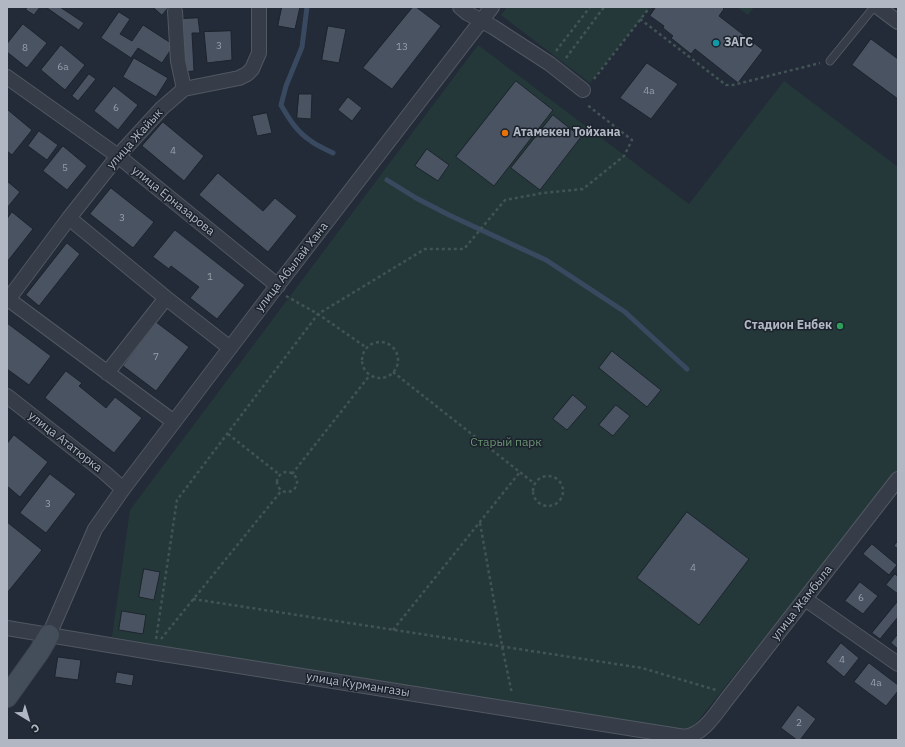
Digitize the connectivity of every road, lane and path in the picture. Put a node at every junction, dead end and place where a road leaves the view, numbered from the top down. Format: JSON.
{"nodes":[{"id":1,"x":259,"y":7,"type":"edge"},
{"id":2,"x":460,"y":7,"type":"edge"},
{"id":3,"x":492,"y":7,"type":"edge"},
{"id":4,"x":590,"y":7,"type":"edge"},
{"id":5,"x":604,"y":7,"type":"edge"},
{"id":6,"x":650,"y":7,"type":"edge"},
{"id":7,"x":874,"y":7,"type":"edge"},
{"id":8,"x":878,"y":7,"type":"edge"},
{"id":9,"x":175,"y":11,"type":"dead end"},
{"id":10,"x":640,"y":19,"type":"junction"},
{"id":11,"x":481,"y":21,"type":"junction"},
{"id":12,"x":898,"y":22,"type":"edge"},
{"id":13,"x":554,"y":55,"type":"dead end"},
{"id":14,"x":830,"y":61,"type":"joint"},
{"id":15,"x":563,"y":62,"type":"dead end"},
{"id":16,"x":7,"y":76,"type":"edge"},
{"id":17,"x":184,"y":89,"type":"junction"},
{"id":18,"x":585,"y":92,"type":"junction"},
{"id":19,"x":118,"y":156,"type":"junction"},
{"id":20,"x":70,"y":218,"type":"junction"},
{"id":21,"x":281,"y":291,"type":"junction"},
{"id":22,"x":166,"y":298,"type":"junction"},
{"id":23,"x":8,"y":300,"type":"edge"},
{"id":24,"x":318,"y":314,"type":"junction"},
{"id":25,"x":230,"y":348,"type":"junction"},
{"id":26,"x":367,"y":348,"type":"junction"},
{"id":27,"x":393,"y":372,"type":"junction"},
{"id":28,"x":107,"y":373,"type":"junction"},
{"id":29,"x":370,"y":375,"type":"junction"},
{"id":30,"x":7,"y":396,"type":"edge"},
{"id":31,"x":174,"y":422,"type":"junction"},
{"id":32,"x":228,"y":434,"type":"junction"},
{"id":33,"x":520,"y":472,"type":"junction"},
{"id":34,"x":292,"y":474,"type":"junction"},
{"id":35,"x":280,"y":475,"type":"junction"},
{"id":36,"x":898,"y":479,"type":"edge"},
{"id":37,"x":534,"y":484,"type":"junction"},
{"id":38,"x":123,"y":489,"type":"junction"},
{"id":39,"x":282,"y":490,"type":"junction"},
{"id":40,"x":480,"y":523,"type":"junction"},
{"id":41,"x":805,"y":599,"type":"junction"},
{"id":42,"x":193,"y":600,"type":"junction"},
{"id":43,"x":7,"y":628,"type":"edge"},
{"id":44,"x":393,"y":630,"type":"junction"},
{"id":45,"x":49,"y":635,"type":"junction"},
{"id":46,"x":502,"y":646,"type":"junction"},
{"id":47,"x":152,"y":650,"type":"junction"},
{"id":48,"x":898,"y":664,"type":"edge"},
{"id":49,"x":7,"y":697,"type":"edge"},
{"id":50,"x":727,"y":699,"type":"junction"},
{"id":51,"x":514,"y":701,"type":"dead end"},
{"id":52,"x":705,"y":726,"type":"joint"}],
"edges":[{"from":1,"to":17,"type":"street","name":"улица Жайык"},
{"from":2,"to":11,"type":"street"},
{"from":3,"to":11,"type":"street","name":"улица Абылай Хана"},
{"from":4,"to":13,"type":"path"},
{"from":5,"to":15,"type":"path"},
{"from":6,"to":10,"type":"path"},
{"from":7,"to":14,"type":"lane"},
{"from":8,"to":12,"type":"street"},
{"from":9,"to":17,"type":"street"},
{"from":10,"to":14,"type":"path"},
{"from":10,"to":18,"type":"path"},
{"from":11,"to":18,"type":"street"},
{"from":11,"to":21,"type":"street","name":"улица Абылай Хана"},
{"from":16,"to":19,"type":"street","name":"улица Ерназарова"},
{"from":17,"to":19,"type":"street","name":"улица Жайык"},
{"from":18,"to":24,"type":"path"},
{"from":19,"to":20,"type":"street","name":"улица Жайык"},
{"from":19,"to":21,"type":"street","name":"улица Ерназарова"},
{"from":20,"to":22,"type":"street"},
{"from":20,"to":23,"type":"street","name":"улица Жайык"},
{"from":21,"to":24,"type":"path"},
{"from":21,"to":25,"type":"street","name":"улица Абылай Хана"},
{"from":22,"to":25,"type":"street"},
{"from":22,"to":28,"type":"street"},
{"from":23,"to":28,"type":"street"},
{"from":24,"to":26,"type":"path"},
{"from":24,"to":32,"type":"path"},
{"from":25,"to":31,"type":"street","name":"улица Абылай Хана"},
{"from":26,"to":27,"type":"path"},
{"from":26,"to":29,"type":"path"},
{"from":27,"to":29,"type":"path"},
{"from":27,"to":33,"type":"path"},
{"from":28,"to":31,"type":"street"},
{"from":29,"to":34,"type":"path"},
{"from":30,"to":38,"type":"street","name":"улица Ататюрка"},
{"from":31,"to":38,"type":"street","name":"улица Абылай Хана"},
{"from":32,"to":35,"type":"path"},
{"from":32,"to":47,"type":"path"},
{"from":33,"to":37,"type":"path"},
{"from":33,"to":40,"type":"path"},
{"from":34,"to":35,"type":"path"},
{"from":34,"to":39,"type":"path"},
{"from":35,"to":39,"type":"path"},
{"from":36,"to":41,"type":"street","name":"улица Жамбыла"},
{"from":37,"to":37,"type":"path"},
{"from":38,"to":45,"type":"street","name":"улица Абылай Хана"},
{"from":39,"to":42,"type":"path"},
{"from":40,"to":44,"type":"path"},
{"from":40,"to":46,"type":"path"},
{"from":41,"to":48,"type":"street"},
{"from":41,"to":50,"type":"street","name":"улица Жамбыла"},
{"from":42,"to":44,"type":"path"},
{"from":42,"to":47,"type":"path"},
{"from":43,"to":45,"type":"street","name":"улица Курмангазы"},
{"from":44,"to":46,"type":"path"},
{"from":45,"to":47,"type":"street","name":"улица Курмангазы"},
{"from":45,"to":49,"type":"street"},
{"from":46,"to":50,"type":"path"},
{"from":46,"to":51,"type":"path"},
{"from":47,"to":52,"type":"street","name":"улица Курмангазы"},
{"from":50,"to":52,"type":"street","name":"улица Жамбыла"}]}
